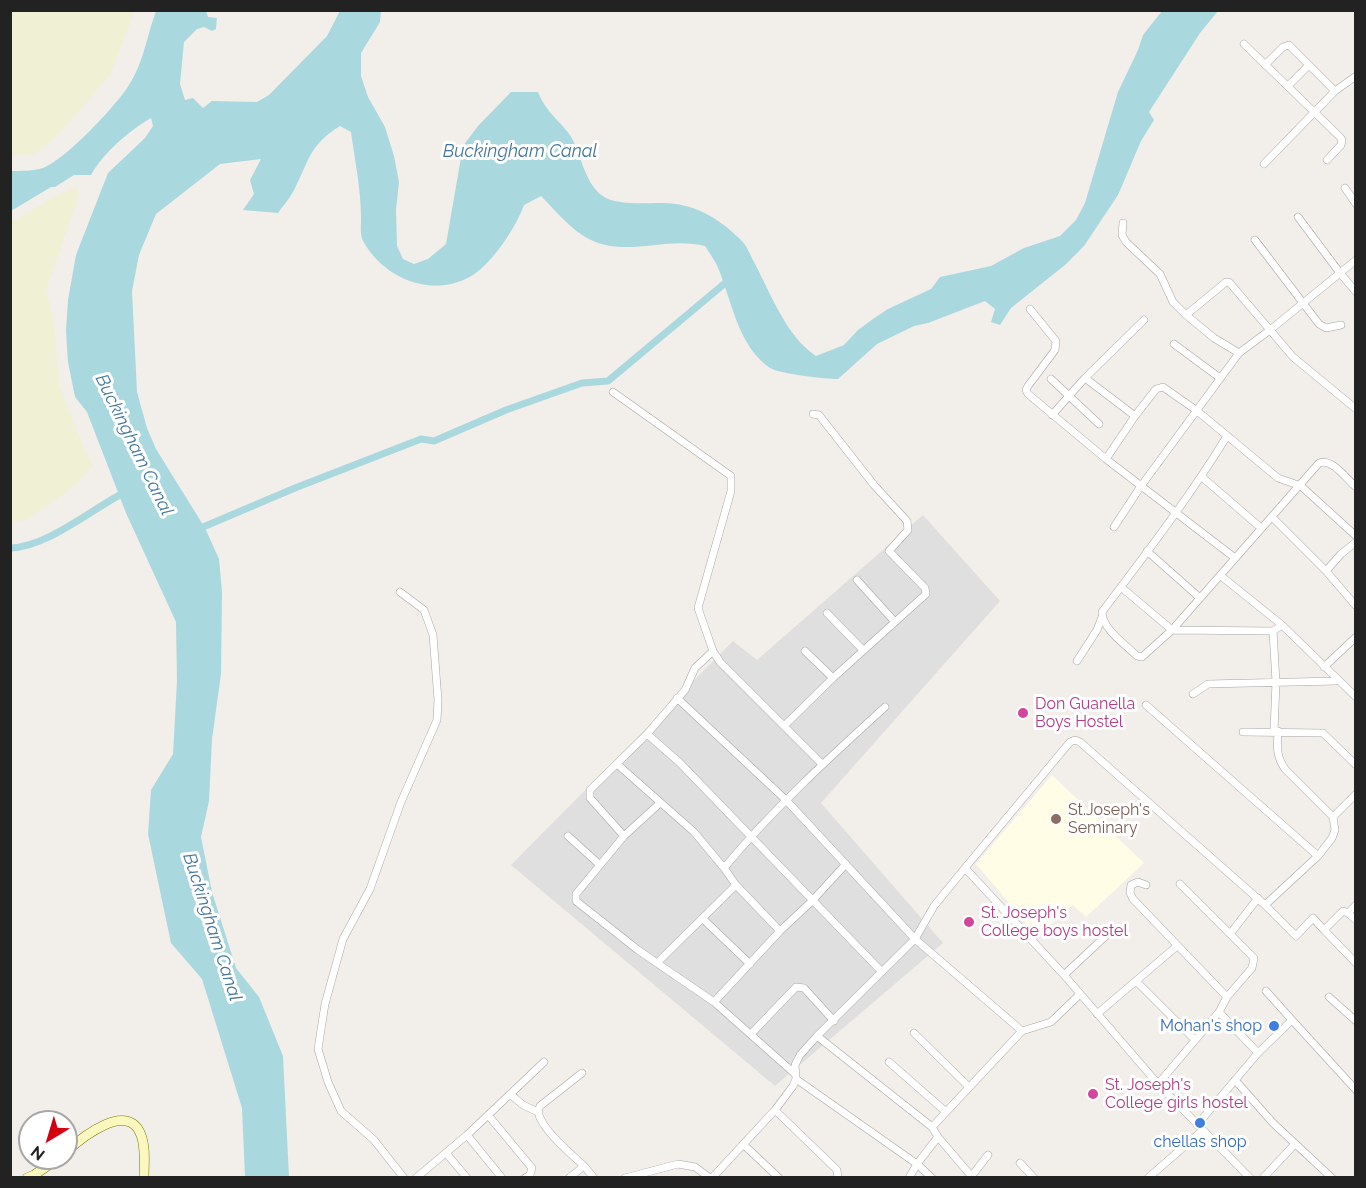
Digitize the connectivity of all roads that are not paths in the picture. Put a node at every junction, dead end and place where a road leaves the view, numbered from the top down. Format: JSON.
{"nodes":[{"id":1,"x":1244,"y":44,"type":"dead end"},
{"id":2,"x":1265,"y":65,"type":"junction"},
{"id":3,"x":1308,"y":66,"type":"junction"},
{"id":4,"x":1356,"y":76,"type":"edge"},
{"id":5,"x":1288,"y":86,"type":"junction"},
{"id":6,"x":1335,"y":91,"type":"junction"},
{"id":7,"x":1314,"y":112,"type":"junction"},
{"id":8,"x":1328,"y":160,"type":"dead end"},
{"id":9,"x":1264,"y":164,"type":"dead end"},
{"id":10,"x":1345,"y":188,"type":"dead end"},
{"id":11,"x":1356,"y":204,"type":"edge"},
{"id":12,"x":1298,"y":218,"type":"dead end"},
{"id":13,"x":1123,"y":223,"type":"dead end"},
{"id":14,"x":1255,"y":240,"type":"dead end"},
{"id":15,"x":1356,"y":260,"type":"edge"},
{"id":16,"x":1340,"y":273,"type":"junction"},
{"id":17,"x":1356,"y":291,"type":"edge"},
{"id":18,"x":1302,"y":302,"type":"junction"},
{"id":19,"x":1030,"y":309,"type":"dead end"},
{"id":20,"x":1186,"y":315,"type":"junction"},
{"id":21,"x":1144,"y":320,"type":"dead end"},
{"id":22,"x":1341,"y":325,"type":"dead end"},
{"id":23,"x":1270,"y":330,"type":"junction"},
{"id":24,"x":1174,"y":344,"type":"dead end"},
{"id":25,"x":1239,"y":353,"type":"junction"},
{"id":26,"x":1086,"y":378,"type":"junction"},
{"id":27,"x":1220,"y":378,"type":"junction"},
{"id":28,"x":1051,"y":379,"type":"dead end"},
{"id":29,"x":613,"y":392,"type":"dead end"},
{"id":30,"x":1069,"y":396,"type":"junction"},
{"id":31,"x":1356,"y":409,"type":"edge"},
{"id":32,"x":1196,"y":410,"type":"junction"},
{"id":33,"x":813,"y":414,"type":"dead end"},
{"id":34,"x":1052,"y":415,"type":"junction"},
{"id":35,"x":1135,"y":416,"type":"junction"},
{"id":36,"x":1099,"y":424,"type":"dead end"},
{"id":37,"x":1227,"y":436,"type":"junction"},
{"id":38,"x":1106,"y":459,"type":"junction"},
{"id":39,"x":1202,"y":477,"type":"junction"},
{"id":40,"x":1141,"y":486,"type":"junction"},
{"id":41,"x":1301,"y":486,"type":"junction"},
{"id":42,"x":1356,"y":487,"type":"edge"},
{"id":43,"x":1176,"y":514,"type":"junction"},
{"id":44,"x":1272,"y":517,"type":"junction"},
{"id":45,"x":1114,"y":527,"type":"dead end"},
{"id":46,"x":1261,"y":528,"type":"junction"},
{"id":47,"x":1356,"y":536,"type":"edge"},
{"id":48,"x":1356,"y":542,"type":"edge"},
{"id":49,"x":1147,"y":551,"type":"junction"},
{"id":50,"x":1235,"y":558,"type":"junction"},
{"id":51,"x":1326,"y":571,"type":"junction"},
{"id":52,"x":1221,"y":576,"type":"junction"},
{"id":53,"x":857,"y":580,"type":"dead end"},
{"id":54,"x":1121,"y":587,"type":"junction"},
{"id":55,"x":400,"y":592,"type":"dead end"},
{"id":56,"x":1200,"y":598,"type":"junction"},
{"id":57,"x":1356,"y":606,"type":"edge"},
{"id":58,"x":827,"y":613,"type":"dead end"},
{"id":59,"x":1102,"y":617,"type":"junction"},
{"id":60,"x":895,"y":622,"type":"junction"},
{"id":61,"x":1282,"y":626,"type":"junction"},
{"id":62,"x":1172,"y":630,"type":"junction"},
{"id":63,"x":1273,"y":632,"type":"junction"},
{"id":64,"x":1356,"y":637,"type":"edge"},
{"id":65,"x":863,"y":650,"type":"junction"},
{"id":66,"x":713,"y":651,"type":"junction"},
{"id":67,"x":806,"y":651,"type":"dead end"},
{"id":68,"x":1077,"y":661,"type":"dead end"},
{"id":69,"x":1324,"y":667,"type":"junction"},
{"id":70,"x":833,"y":678,"type":"junction"},
{"id":71,"x":1336,"y":681,"type":"junction"},
{"id":72,"x":1276,"y":682,"type":"junction"},
{"id":73,"x":1193,"y":694,"type":"dead end"},
{"id":74,"x":1356,"y":697,"type":"edge"},
{"id":75,"x":677,"y":699,"type":"junction"},
{"id":76,"x":1146,"y":705,"type":"dead end"},
{"id":77,"x":885,"y":707,"type":"dead end"},
{"id":78,"x":785,"y":725,"type":"junction"},
{"id":79,"x":1276,"y":731,"type":"junction"},
{"id":80,"x":1243,"y":732,"type":"dead end"},
{"id":81,"x":647,"y":734,"type":"junction"},
{"id":82,"x":616,"y":764,"type":"junction"},
{"id":83,"x":822,"y":764,"type":"junction"},
{"id":84,"x":1356,"y":765,"type":"edge"},
{"id":85,"x":1356,"y":794,"type":"edge"},
{"id":86,"x":786,"y":800,"type":"junction"},
{"id":87,"x":660,"y":803,"type":"junction"},
{"id":88,"x":1332,"y":817,"type":"junction"},
{"id":89,"x":568,"y":836,"type":"dead end"},
{"id":90,"x":624,"y":836,"type":"junction"},
{"id":91,"x":751,"y":836,"type":"junction"},
{"id":92,"x":1317,"y":856,"type":"junction"},
{"id":93,"x":846,"y":864,"type":"junction"},
{"id":94,"x":600,"y":865,"type":"junction"},
{"id":95,"x":724,"y":868,"type":"junction"},
{"id":96,"x":965,"y":868,"type":"junction"},
{"id":97,"x":1180,"y":884,"type":"dead end"},
{"id":98,"x":736,"y":885,"type":"junction"},
{"id":99,"x":1146,"y":885,"type":"dead end"},
{"id":100,"x":1258,"y":898,"type":"junction"},
{"id":101,"x":812,"y":901,"type":"junction"},
{"id":102,"x":1265,"y":905,"type":"junction"},
{"id":103,"x":1356,"y":905,"type":"edge"},
{"id":104,"x":1348,"y":912,"type":"junction"},
{"id":105,"x":703,"y":918,"type":"junction"},
{"id":106,"x":1356,"y":920,"type":"edge"},
{"id":107,"x":1112,"y":930,"type":"dead end"},
{"id":108,"x":1324,"y":930,"type":"junction"},
{"id":109,"x":780,"y":931,"type":"junction"},
{"id":110,"x":1230,"y":934,"type":"junction"},
{"id":111,"x":915,"y":939,"type":"junction"},
{"id":112,"x":1177,"y":946,"type":"junction"},
{"id":113,"x":657,"y":963,"type":"junction"},
{"id":114,"x":1356,"y":963,"type":"edge"},
{"id":115,"x":750,"y":964,"type":"junction"},
{"id":116,"x":882,"y":972,"type":"junction"},
{"id":117,"x":1064,"y":975,"type":"junction"},
{"id":118,"x":1136,"y":981,"type":"junction"},
{"id":119,"x":1266,"y":992,"type":"dead end"},
{"id":120,"x":1079,"y":995,"type":"junction"},
{"id":121,"x":1227,"y":996,"type":"junction"},
{"id":122,"x":1329,"y":997,"type":"dead end"},
{"id":123,"x":714,"y":1002,"type":"junction"},
{"id":124,"x":1219,"y":1012,"type":"junction"},
{"id":125,"x":1097,"y":1014,"type":"junction"},
{"id":126,"x":1292,"y":1020,"type":"junction"},
{"id":127,"x":834,"y":1021,"type":"junction"},
{"id":128,"x":1356,"y":1021,"type":"edge"},
{"id":129,"x":1023,"y":1031,"type":"junction"},
{"id":130,"x":914,"y":1033,"type":"dead end"},
{"id":131,"x":751,"y":1034,"type":"junction"},
{"id":132,"x":817,"y":1036,"type":"junction"},
{"id":133,"x":1194,"y":1040,"type":"junction"},
{"id":134,"x":1258,"y":1053,"type":"junction"},
{"id":135,"x":544,"y":1062,"type":"dead end"},
{"id":136,"x":889,"y":1062,"type":"dead end"},
{"id":137,"x":582,"y":1073,"type":"dead end"},
{"id":138,"x":795,"y":1076,"type":"junction"},
{"id":139,"x":1234,"y":1080,"type":"junction"},
{"id":140,"x":1158,"y":1084,"type":"junction"},
{"id":141,"x":969,"y":1087,"type":"junction"},
{"id":142,"x":1356,"y":1090,"type":"edge"},
{"id":143,"x":510,"y":1094,"type":"junction"},
{"id":144,"x":775,"y":1110,"type":"junction"},
{"id":145,"x":945,"y":1111,"type":"junction"},
{"id":146,"x":538,"y":1112,"type":"junction"},
{"id":147,"x":488,"y":1115,"type":"junction"},
{"id":148,"x":932,"y":1127,"type":"junction"},
{"id":149,"x":1199,"y":1128,"type":"junction"},
{"id":150,"x":467,"y":1135,"type":"junction"},
{"id":151,"x":938,"y":1137,"type":"junction"},
{"id":152,"x":78,"y":1143,"type":"edge"},
{"id":153,"x":742,"y":1144,"type":"junction"},
{"id":154,"x":1295,"y":1144,"type":"junction"},
{"id":155,"x":446,"y":1153,"type":"junction"},
{"id":156,"x":988,"y":1155,"type":"dead end"},
{"id":157,"x":1020,"y":1162,"type":"dead end"},
{"id":158,"x":917,"y":1164,"type":"junction"},
{"id":159,"x":584,"y":1166,"type":"junction"},
{"id":160,"x":41,"y":1170,"type":"edge"},
{"id":161,"x":425,"y":1175,"type":"edge"},
{"id":162,"x":1157,"y":1175,"type":"edge"},
{"id":163,"x":709,"y":1176,"type":"edge"},
{"id":164,"x":971,"y":1177,"type":"edge"},
{"id":165,"x":27,"y":1178,"type":"edge"},
{"id":166,"x":144,"y":1178,"type":"edge"},
{"id":167,"x":404,"y":1178,"type":"edge"},
{"id":168,"x":416,"y":1178,"type":"edge"},
{"id":169,"x":467,"y":1178,"type":"edge"},
{"id":170,"x":502,"y":1178,"type":"edge"},
{"id":171,"x":525,"y":1178,"type":"edge"},
{"id":172,"x":569,"y":1178,"type":"edge"},
{"id":173,"x":594,"y":1178,"type":"edge"},
{"id":174,"x":625,"y":1178,"type":"edge"},
{"id":175,"x":779,"y":1178,"type":"edge"},
{"id":176,"x":838,"y":1178,"type":"edge"},
{"id":177,"x":909,"y":1178,"type":"edge"},
{"id":178,"x":932,"y":1178,"type":"edge"},
{"id":179,"x":1034,"y":1178,"type":"edge"},
{"id":180,"x":1148,"y":1178,"type":"edge"},
{"id":181,"x":1250,"y":1178,"type":"edge"},
{"id":182,"x":1263,"y":1178,"type":"edge"},
{"id":183,"x":1332,"y":1178,"type":"edge"}],
"edges":[{"from":1,"to":2,"type":"street"},
{"from":2,"to":3,"type":"street"},
{"from":2,"to":5,"type":"street"},
{"from":3,"to":5,"type":"street"},
{"from":3,"to":6,"type":"street"},
{"from":4,"to":6,"type":"street"},
{"from":5,"to":7,"type":"street"},
{"from":6,"to":7,"type":"street"},
{"from":7,"to":8,"type":"street"},
{"from":7,"to":9,"type":"street"},
{"from":10,"to":11,"type":"street"},
{"from":12,"to":16,"type":"street"},
{"from":13,"to":20,"type":"street"},
{"from":14,"to":18,"type":"street"},
{"from":15,"to":16,"type":"street"},
{"from":16,"to":17,"type":"street"},
{"from":16,"to":18,"type":"street"},
{"from":18,"to":22,"type":"street"},
{"from":18,"to":23,"type":"street"},
{"from":19,"to":34,"type":"street"},
{"from":20,"to":23,"type":"street"},
{"from":20,"to":25,"type":"street"},
{"from":21,"to":26,"type":"street"},
{"from":23,"to":25,"type":"street"},
{"from":23,"to":31,"type":"street"},
{"from":24,"to":27,"type":"street"},
{"from":25,"to":27,"type":"street"},
{"from":26,"to":30,"type":"street"},
{"from":26,"to":35,"type":"street"},
{"from":27,"to":32,"type":"street"},
{"from":28,"to":30,"type":"street"},
{"from":29,"to":66,"type":"street"},
{"from":30,"to":34,"type":"street"},
{"from":30,"to":36,"type":"street"},
{"from":32,"to":35,"type":"street"},
{"from":32,"to":37,"type":"street"},
{"from":32,"to":40,"type":"street"},
{"from":33,"to":60,"type":"street"},
{"from":34,"to":38,"type":"street"},
{"from":35,"to":38,"type":"street"},
{"from":37,"to":39,"type":"street"},
{"from":37,"to":41,"type":"street"},
{"from":38,"to":40,"type":"street"},
{"from":39,"to":43,"type":"street"},
{"from":39,"to":46,"type":"street"},
{"from":40,"to":43,"type":"street"},
{"from":40,"to":45,"type":"street"},
{"from":41,"to":42,"type":"street"},
{"from":41,"to":44,"type":"street"},
{"from":41,"to":47,"type":"street"},
{"from":43,"to":49,"type":"street"},
{"from":43,"to":50,"type":"street"},
{"from":44,"to":46,"type":"street"},
{"from":44,"to":51,"type":"street"},
{"from":46,"to":50,"type":"street"},
{"from":48,"to":51,"type":"street"},
{"from":49,"to":54,"type":"street"},
{"from":49,"to":56,"type":"street"},
{"from":50,"to":52,"type":"street"},
{"from":51,"to":57,"type":"street"},
{"from":52,"to":56,"type":"street"},
{"from":52,"to":61,"type":"street"},
{"from":53,"to":60,"type":"street"},
{"from":54,"to":59,"type":"street"},
{"from":54,"to":62,"type":"street"},
{"from":55,"to":167,"type":"street"},
{"from":56,"to":62,"type":"street"},
{"from":58,"to":65,"type":"street"},
{"from":59,"to":62,"type":"street"},
{"from":59,"to":68,"type":"street"},
{"from":60,"to":65,"type":"street"},
{"from":61,"to":63,"type":"street"},
{"from":61,"to":69,"type":"street"},
{"from":62,"to":63,"type":"street"},
{"from":63,"to":72,"type":"street"},
{"from":64,"to":69,"type":"street"},
{"from":65,"to":70,"type":"street"},
{"from":66,"to":75,"type":"street"},
{"from":66,"to":78,"type":"street"},
{"from":67,"to":70,"type":"street"},
{"from":69,"to":71,"type":"street"},
{"from":70,"to":78,"type":"street"},
{"from":71,"to":72,"type":"street"},
{"from":71,"to":74,"type":"street"},
{"from":72,"to":73,"type":"street"},
{"from":72,"to":79,"type":"street"},
{"from":75,"to":81,"type":"street"},
{"from":75,"to":86,"type":"street"},
{"from":76,"to":92,"type":"street"},
{"from":77,"to":83,"type":"street"},
{"from":78,"to":83,"type":"street"},
{"from":79,"to":80,"type":"street"},
{"from":79,"to":84,"type":"street"},
{"from":79,"to":88,"type":"street"},
{"from":81,"to":82,"type":"street"},
{"from":81,"to":91,"type":"street"},
{"from":82,"to":87,"type":"street"},
{"from":82,"to":90,"type":"street"},
{"from":83,"to":86,"type":"street"},
{"from":85,"to":88,"type":"street"},
{"from":86,"to":91,"type":"street"},
{"from":86,"to":93,"type":"street"},
{"from":87,"to":90,"type":"street"},
{"from":87,"to":95,"type":"street"},
{"from":88,"to":92,"type":"street"},
{"from":89,"to":94,"type":"street"},
{"from":90,"to":94,"type":"street"},
{"from":91,"to":95,"type":"street"},
{"from":91,"to":101,"type":"street"},
{"from":92,"to":102,"type":"street"},
{"from":93,"to":101,"type":"street"},
{"from":93,"to":111,"type":"street"},
{"from":94,"to":113,"type":"street"},
{"from":95,"to":98,"type":"street"},
{"from":96,"to":100,"type":"street"},
{"from":96,"to":111,"type":"street"},
{"from":96,"to":117,"type":"street"},
{"from":97,"to":110,"type":"street"},
{"from":98,"to":105,"type":"street"},
{"from":98,"to":109,"type":"street"},
{"from":99,"to":112,"type":"street"},
{"from":100,"to":102,"type":"street"},
{"from":100,"to":110,"type":"street"},
{"from":101,"to":109,"type":"street"},
{"from":101,"to":116,"type":"street"},
{"from":102,"to":108,"type":"street"},
{"from":103,"to":104,"type":"street"},
{"from":104,"to":106,"type":"street"},
{"from":104,"to":108,"type":"street"},
{"from":105,"to":113,"type":"street"},
{"from":105,"to":115,"type":"street"},
{"from":107,"to":117,"type":"street"},
{"from":108,"to":114,"type":"street"},
{"from":109,"to":115,"type":"street"},
{"from":110,"to":121,"type":"street"},
{"from":111,"to":116,"type":"street"},
{"from":111,"to":129,"type":"street"},
{"from":112,"to":118,"type":"street"},
{"from":112,"to":121,"type":"street"},
{"from":113,"to":123,"type":"street"},
{"from":115,"to":123,"type":"street"},
{"from":116,"to":127,"type":"street"},
{"from":117,"to":120,"type":"street"},
{"from":118,"to":125,"type":"street"},
{"from":118,"to":133,"type":"street"},
{"from":119,"to":126,"type":"street"},
{"from":120,"to":125,"type":"street"},
{"from":120,"to":129,"type":"street"},
{"from":121,"to":124,"type":"street"},
{"from":122,"to":128,"type":"street"},
{"from":123,"to":131,"type":"street"},
{"from":124,"to":133,"type":"street"},
{"from":124,"to":134,"type":"street"},
{"from":125,"to":140,"type":"street"},
{"from":126,"to":134,"type":"street"},
{"from":126,"to":142,"type":"street"},
{"from":127,"to":131,"type":"street"},
{"from":127,"to":132,"type":"street"},
{"from":129,"to":141,"type":"street"},
{"from":130,"to":141,"type":"street"},
{"from":131,"to":138,"type":"street"},
{"from":132,"to":138,"type":"street"},
{"from":132,"to":148,"type":"street"},
{"from":133,"to":140,"type":"street"},
{"from":134,"to":139,"type":"street"},
{"from":135,"to":143,"type":"street"},
{"from":136,"to":145,"type":"street"},
{"from":137,"to":146,"type":"street"},
{"from":138,"to":144,"type":"street"},
{"from":138,"to":158,"type":"street"},
{"from":139,"to":149,"type":"street"},
{"from":139,"to":154,"type":"street"},
{"from":140,"to":149,"type":"street"},
{"from":141,"to":145,"type":"street"},
{"from":143,"to":146,"type":"street"},
{"from":143,"to":147,"type":"street"},
{"from":144,"to":153,"type":"street"},
{"from":144,"to":176,"type":"street"},
{"from":145,"to":148,"type":"street"},
{"from":146,"to":159,"type":"street"},
{"from":147,"to":150,"type":"street"},
{"from":147,"to":171,"type":"street"},
{"from":148,"to":151,"type":"street"},
{"from":149,"to":162,"type":"street"},
{"from":149,"to":181,"type":"street"},
{"from":150,"to":155,"type":"street"},
{"from":150,"to":170,"type":"street"},
{"from":151,"to":158,"type":"street"},
{"from":151,"to":164,"type":"street"},
{"from":152,"to":166,"type":"street"},
{"from":153,"to":163,"type":"street"},
{"from":153,"to":175,"type":"street"},
{"from":154,"to":182,"type":"street"},
{"from":154,"to":183,"type":"street"},
{"from":155,"to":161,"type":"street"},
{"from":155,"to":169,"type":"street"},
{"from":156,"to":164,"type":"street"},
{"from":157,"to":179,"type":"street"},
{"from":158,"to":177,"type":"street"},
{"from":158,"to":178,"type":"street"},
{"from":159,"to":172,"type":"street"},
{"from":159,"to":173,"type":"street"},
{"from":160,"to":165,"type":"street"},
{"from":161,"to":168,"type":"street"},
{"from":162,"to":180,"type":"street"},
{"from":163,"to":174,"type":"street"}]}
